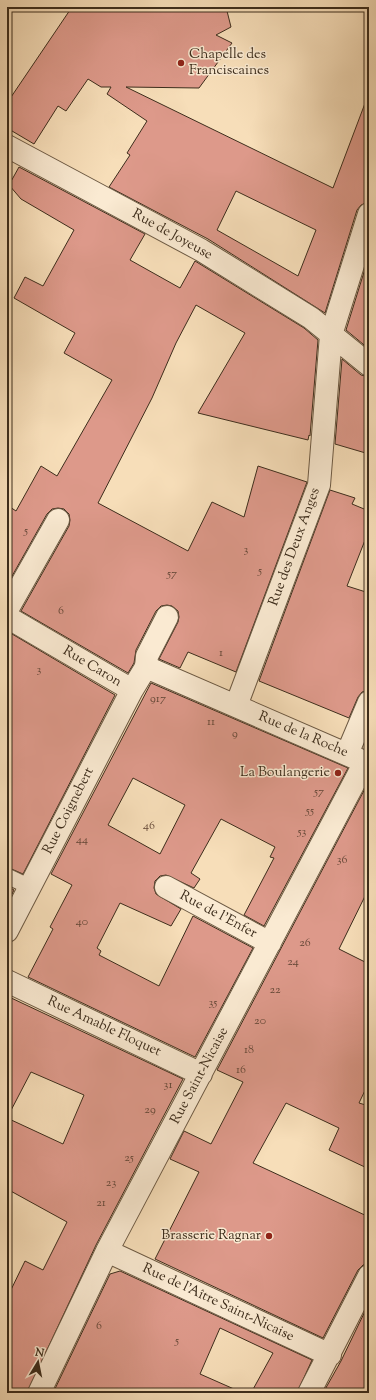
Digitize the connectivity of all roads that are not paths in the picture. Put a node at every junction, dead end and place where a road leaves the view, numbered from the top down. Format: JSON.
{"nodes":[{"id":1,"x":8,"y":150,"type":"edge"},
{"id":2,"x":369,"y":214,"type":"edge"},
{"id":3,"x":331,"y":335,"type":"junction"},
{"id":4,"x":369,"y":365,"type":"edge"},
{"id":5,"x":58,"y":520,"type":"dead end"},
{"id":6,"x":7,"y":610,"type":"edge"},
{"id":7,"x":7,"y":617,"type":"edge"},
{"id":8,"x":167,"y":617,"type":"dead end"},
{"id":9,"x":146,"y":667,"type":"junction"},
{"id":10,"x":132,"y":690,"type":"junction"},
{"id":11,"x":369,"y":702,"type":"edge"},
{"id":12,"x":236,"y":706,"type":"junction"},
{"id":13,"x":360,"y":760,"type":"edge"},
{"id":14,"x":7,"y":876,"type":"edge"},
{"id":15,"x":30,"y":887,"type":"junction"},
{"id":16,"x":166,"y":887,"type":"dead end"},
{"id":17,"x":7,"y":931,"type":"edge"},
{"id":18,"x":270,"y":943,"type":"junction"},
{"id":19,"x":7,"y":981,"type":"edge"},
{"id":20,"x":201,"y":1074,"type":"junction"},
{"id":21,"x":108,"y":1251,"type":"junction"},
{"id":22,"x":369,"y":1276,"type":"edge"},
{"id":23,"x":330,"y":1355,"type":"junction"},
{"id":24,"x":39,"y":1393,"type":"edge"},
{"id":25,"x":309,"y":1393,"type":"edge"}],
"edges":[{"from":1,"to":3,"type":"street","name":"Rue de Joyeuse"},
{"from":2,"to":3,"type":"street","name":"Rue des Deux Anges"},
{"from":3,"to":4,"type":"street","name":"Rue de Joyeuse"},
{"from":3,"to":12,"type":"street","name":"Rue des Deux Anges"},
{"from":5,"to":6,"type":"street"},
{"from":7,"to":10,"type":"street","name":"Rue Caron"},
{"from":8,"to":9,"type":"street"},
{"from":9,"to":10,"type":"street","name":"Rue Caron"},
{"from":9,"to":12,"type":"street"},
{"from":10,"to":15,"type":"street","name":"Rue Coignebert"},
{"from":11,"to":13,"type":"street","name":"Rue Saint-Nicaise"},
{"from":12,"to":13,"type":"street","name":"Rue de la Roche"},
{"from":13,"to":18,"type":"street","name":"Rue Saint-Nicaise"},
{"from":14,"to":15,"type":"lane"},
{"from":15,"to":17,"type":"street","name":"Rue Coignebert"},
{"from":16,"to":18,"type":"street","name":"Rue de l'Enfer"},
{"from":18,"to":20,"type":"street","name":"Rue Saint-Nicaise"},
{"from":19,"to":20,"type":"street","name":"Rue Amable Floquet"},
{"from":20,"to":21,"type":"street","name":"Rue Saint-Nicaise"},
{"from":21,"to":23,"type":"street","name":"Rue de l'Aître Saint-Nicaise"},
{"from":21,"to":24,"type":"street","name":"Rue Saint-Nicaise"},
{"from":22,"to":23,"type":"street"},
{"from":23,"to":25,"type":"street"}]}
